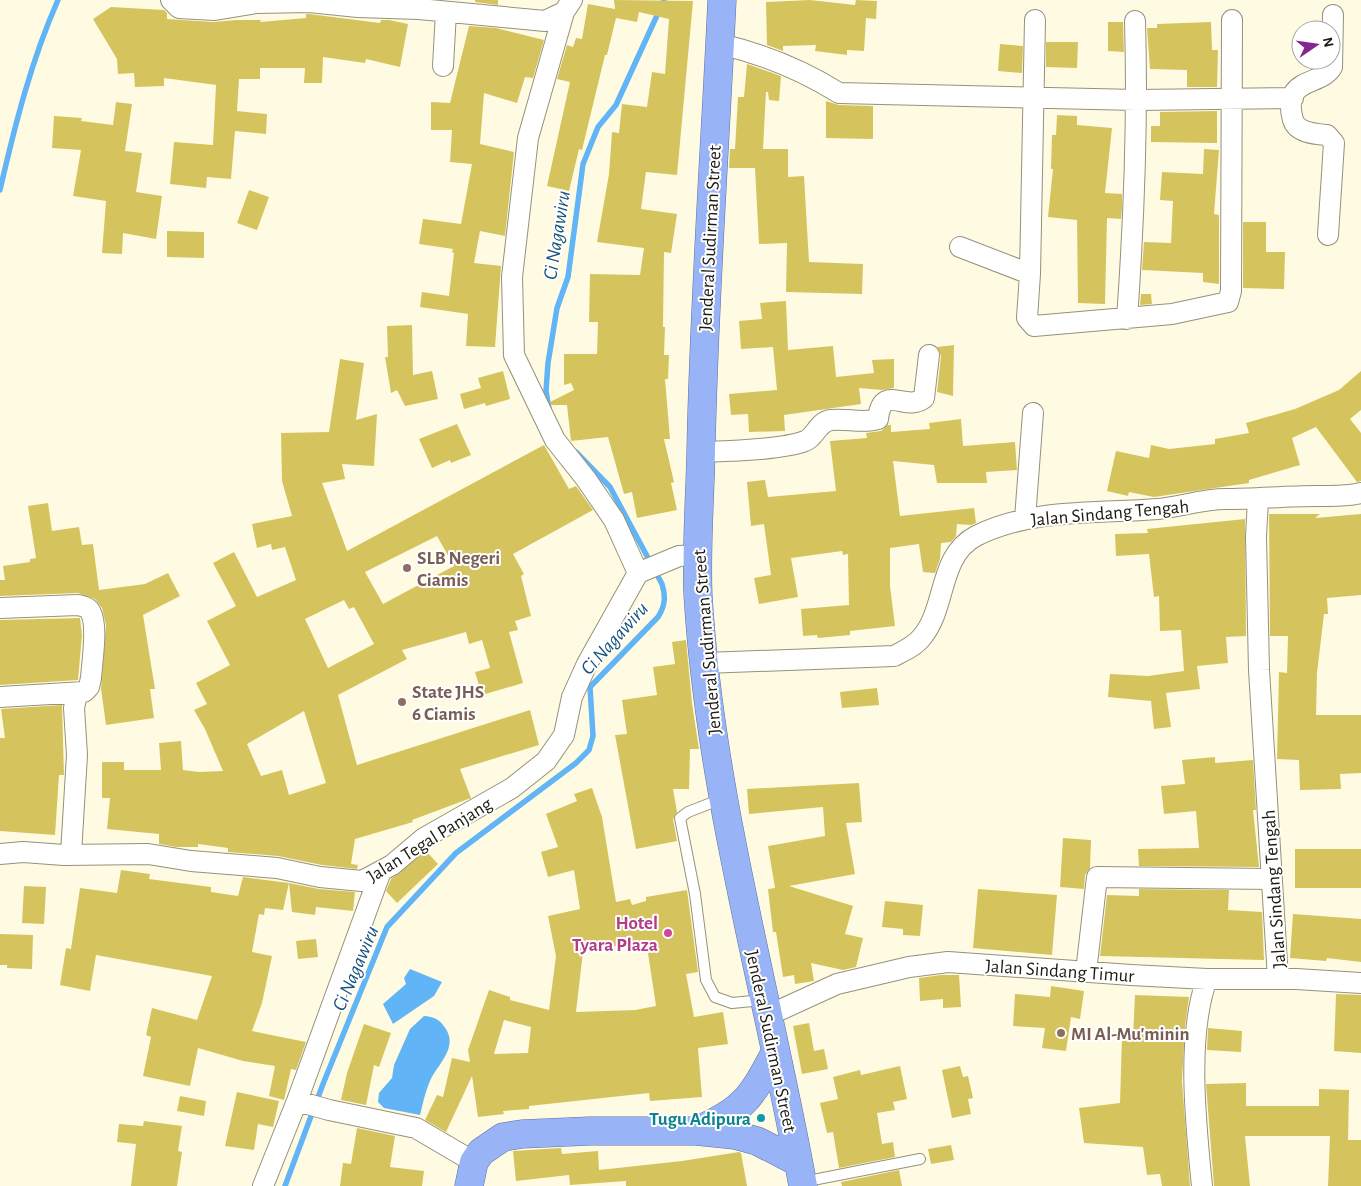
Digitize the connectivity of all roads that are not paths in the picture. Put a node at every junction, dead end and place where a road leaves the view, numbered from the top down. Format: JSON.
{"nodes":[{"id":1,"x":171,"y":0,"type":"edge"},
{"id":2,"x":722,"y":0,"type":"edge"},
{"id":3,"x":568,"y":6,"type":"edge"},
{"id":4,"x":446,"y":12,"type":"junction"},
{"id":5,"x":1332,"y":15,"type":"dead end"},
{"id":6,"x":1035,"y":20,"type":"dead end"},
{"id":7,"x":1232,"y":20,"type":"dead end"},
{"id":8,"x":1135,"y":22,"type":"dead end"},
{"id":9,"x":720,"y":44,"type":"junction"},
{"id":10,"x":443,"y":66,"type":"dead end"},
{"id":11,"x":1035,"y":96,"type":"junction"},
{"id":12,"x":1293,"y":98,"type":"junction"},
{"id":13,"x":1231,"y":99,"type":"junction"},
{"id":14,"x":1137,"y":100,"type":"junction"},
{"id":15,"x":1328,"y":235,"type":"dead end"},
{"id":16,"x":960,"y":247,"type":"dead end"},
{"id":17,"x":1030,"y":274,"type":"junction"},
{"id":18,"x":1127,"y":319,"type":"junction"},
{"id":19,"x":929,"y":355,"type":"dead end"},
{"id":20,"x":1034,"y":413,"type":"dead end"},
{"id":21,"x":701,"y":452,"type":"junction"},
{"id":22,"x":1361,"y":493,"type":"edge"},
{"id":23,"x":1258,"y":499,"type":"junction"},
{"id":24,"x":1025,"y":519,"type":"junction"},
{"id":25,"x":688,"y":555,"type":"junction"},
{"id":26,"x":645,"y":570,"type":"junction"},
{"id":27,"x":0,"y":608,"type":"edge"},
{"id":28,"x":705,"y":663,"type":"junction"},
{"id":29,"x":77,"y":694,"type":"junction"},
{"id":30,"x":0,"y":697,"type":"edge"},
{"id":31,"x":724,"y":798,"type":"junction"},
{"id":32,"x":0,"y":854,"type":"edge"},
{"id":33,"x":71,"y":854,"type":"junction"},
{"id":34,"x":381,"y":871,"type":"junction"},
{"id":35,"x":1271,"y":878,"type":"junction"},
{"id":36,"x":1086,"y":972,"type":"junction"},
{"id":37,"x":1207,"y":979,"type":"junction"},
{"id":38,"x":1278,"y":979,"type":"junction"},
{"id":39,"x":1361,"y":983,"type":"edge"},
{"id":40,"x":766,"y":1008,"type":"junction"},
{"id":41,"x":775,"y":1053,"type":"junction"},
{"id":42,"x":301,"y":1102,"type":"junction"},
{"id":43,"x":696,"y":1131,"type":"junction"},
{"id":44,"x":920,"y":1159,"type":"dead end"},
{"id":45,"x":471,"y":1174,"type":"edge"},
{"id":46,"x":801,"y":1177,"type":"edge"},
{"id":47,"x":263,"y":1186,"type":"edge"},
{"id":48,"x":1202,"y":1186,"type":"edge"}],
"edges":[{"from":1,"to":4,"type":"street"},
{"from":2,"to":9,"type":"highway","name":"Jenderal Sudirman Street"},
{"from":3,"to":4,"type":"street"},
{"from":3,"to":26,"type":"street"},
{"from":4,"to":10,"type":"street"},
{"from":5,"to":12,"type":"street"},
{"from":6,"to":11,"type":"street"},
{"from":7,"to":13,"type":"street"},
{"from":8,"to":14,"type":"street"},
{"from":9,"to":11,"type":"street"},
{"from":9,"to":21,"type":"highway","name":"Jenderal Sudirman Street"},
{"from":11,"to":14,"type":"street"},
{"from":11,"to":17,"type":"street"},
{"from":12,"to":13,"type":"street"},
{"from":12,"to":15,"type":"street"},
{"from":13,"to":14,"type":"street"},
{"from":13,"to":18,"type":"street"},
{"from":14,"to":18,"type":"street"},
{"from":16,"to":17,"type":"street"},
{"from":17,"to":18,"type":"street"},
{"from":19,"to":21,"type":"street"},
{"from":20,"to":24,"type":"street"},
{"from":21,"to":25,"type":"highway","name":"Jenderal Sudirman Street"},
{"from":22,"to":23,"type":"street","name":"Jalan Sindang Tengah"},
{"from":23,"to":24,"type":"street","name":"Jalan Sindang Tengah"},
{"from":23,"to":35,"type":"street","name":"Jalan Sindang Tengah"},
{"from":24,"to":28,"type":"street","name":"Jalan Sindang Tengah"},
{"from":25,"to":26,"type":"street"},
{"from":25,"to":28,"type":"highway","name":"Jenderal Sudirman Street"},
{"from":26,"to":34,"type":"street","name":"Jalan Tegal Panjang"},
{"from":27,"to":29,"type":"street"},
{"from":28,"to":31,"type":"highway","name":"Jenderal Sudirman Street"},
{"from":29,"to":30,"type":"street"},
{"from":29,"to":33,"type":"street"},
{"from":31,"to":40,"type":"highway","name":"Jenderal Sudirman Street"},
{"from":31,"to":40,"type":"lane"},
{"from":32,"to":33,"type":"street","name":"Jalan Tegal Panjang"},
{"from":33,"to":34,"type":"street","name":"Jalan Tegal Panjang"},
{"from":34,"to":42,"type":"street"},
{"from":35,"to":36,"type":"street"},
{"from":35,"to":38,"type":"street","name":"Jalan Sindang Tengah"},
{"from":36,"to":37,"type":"street","name":"Jalan Sindang Timur"},
{"from":36,"to":40,"type":"street","name":"Jalan Sindang Timur"},
{"from":37,"to":38,"type":"street","name":"Jalan Sindang Timur"},
{"from":37,"to":48,"type":"street"},
{"from":38,"to":39,"type":"street","name":"Jalan Sindang Timur"},
{"from":40,"to":41,"type":"highway","name":"Jenderal Sudirman Street"},
{"from":41,"to":43,"type":"highway"},
{"from":41,"to":46,"type":"highway","name":"Jenderal Sudirman Street"},
{"from":42,"to":45,"type":"street"},
{"from":42,"to":47,"type":"street"},
{"from":43,"to":45,"type":"highway"},
{"from":43,"to":46,"type":"highway"},
{"from":44,"to":46,"type":"lane"}]}
